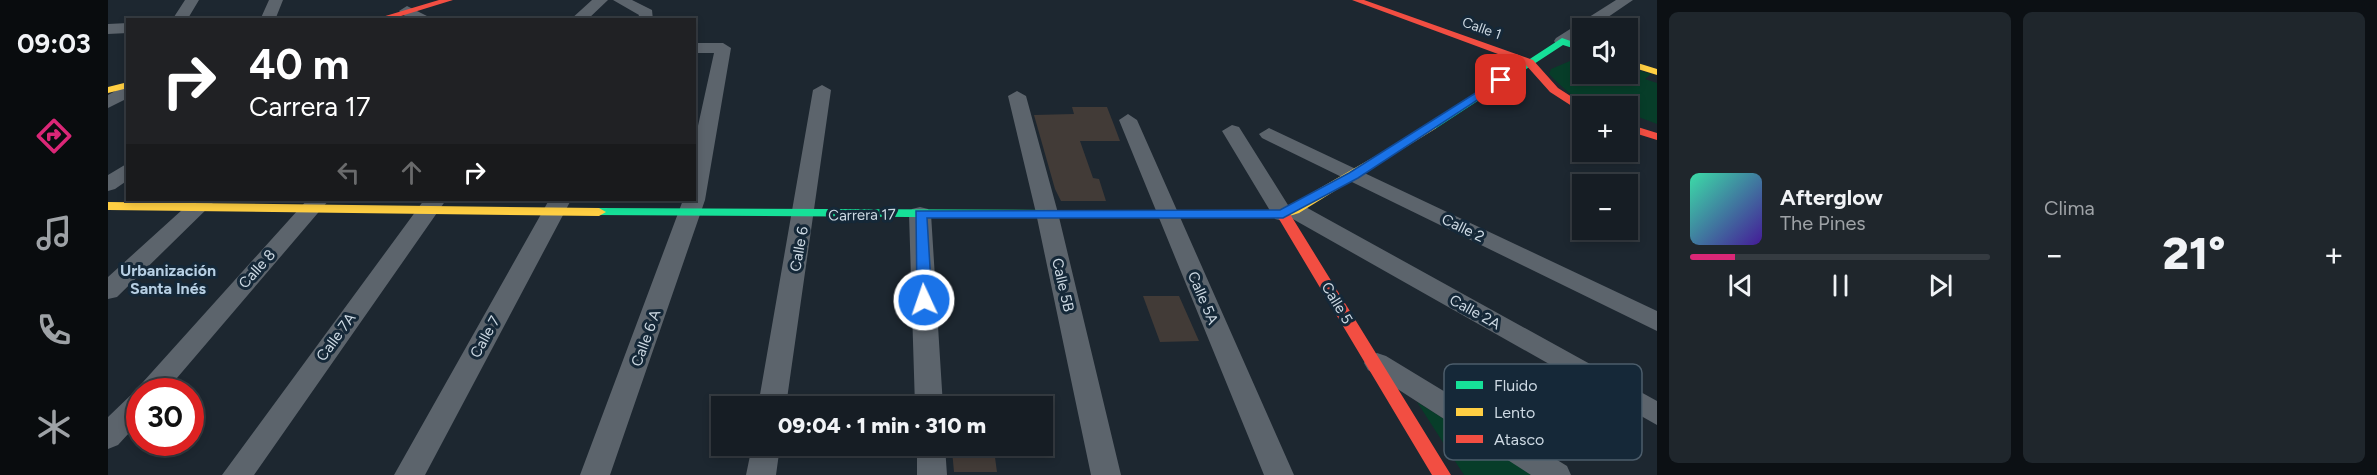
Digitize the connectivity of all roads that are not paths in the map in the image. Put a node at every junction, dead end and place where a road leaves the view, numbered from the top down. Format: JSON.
{"nodes":[{"id":1,"x":192,"y":0,"type":"edge"},
{"id":2,"x":276,"y":0,"type":"edge"},
{"id":3,"x":449,"y":0,"type":"edge"},
{"id":4,"x":601,"y":0,"type":"edge"},
{"id":5,"x":620,"y":0,"type":"edge"},
{"id":6,"x":1356,"y":0,"type":"edge"},
{"id":7,"x":1377,"y":0,"type":"edge"},
{"id":8,"x":1626,"y":0,"type":"edge"},
{"id":9,"x":407,"y":12,"type":"junction"},
{"id":10,"x":646,"y":16,"type":"edge"},
{"id":11,"x":180,"y":18,"type":"edge"},
{"id":12,"x":268,"y":18,"type":"edge"},
{"id":13,"x":384,"y":18,"type":"edge"},
{"id":14,"x":420,"y":18,"type":"edge"},
{"id":15,"x":579,"y":18,"type":"edge"},
{"id":16,"x":126,"y":28,"type":"edge"},
{"id":17,"x":108,"y":29,"type":"edge"},
{"id":18,"x":1562,"y":41,"type":"junction"},
{"id":19,"x":1572,"y":44,"type":"edge"},
{"id":20,"x":696,"y":48,"type":"edge"},
{"id":21,"x":1572,"y":57,"type":"edge"},
{"id":22,"x":1534,"y":59,"type":"junction"},
{"id":23,"x":1638,"y":66,"type":"edge"},
{"id":24,"x":1657,"y":72,"type":"edge"},
{"id":25,"x":1501,"y":80,"type":"junction"},
{"id":26,"x":126,"y":86,"type":"edge"},
{"id":27,"x":1521,"y":88,"type":"dead end"},
{"id":28,"x":108,"y":90,"type":"edge"},
{"id":29,"x":126,"y":90,"type":"edge"},
{"id":30,"x":822,"y":90,"type":"dead end"},
{"id":31,"x":1542,"y":95,"type":"dead end"},
{"id":32,"x":1017,"y":96,"type":"dead end"},
{"id":33,"x":1572,"y":102,"type":"edge"},
{"id":34,"x":108,"y":103,"type":"edge"},
{"id":35,"x":1572,"y":106,"type":"edge"},
{"id":36,"x":1128,"y":120,"type":"dead end"},
{"id":37,"x":1638,"y":130,"type":"edge"},
{"id":38,"x":1232,"y":131,"type":"dead end"},
{"id":39,"x":1269,"y":134,"type":"dead end"},
{"id":40,"x":1657,"y":137,"type":"edge"},
{"id":41,"x":126,"y":170,"type":"edge"},
{"id":42,"x":1353,"y":175,"type":"junction"},
{"id":43,"x":108,"y":184,"type":"edge"},
{"id":44,"x":696,"y":188,"type":"edge"},
{"id":45,"x":201,"y":203,"type":"edge"},
{"id":46,"x":315,"y":203,"type":"edge"},
{"id":47,"x":693,"y":203,"type":"edge"},
{"id":48,"x":431,"y":205,"type":"edge"},
{"id":49,"x":557,"y":205,"type":"edge"},
{"id":50,"x":108,"y":206,"type":"edge"},
{"id":51,"x":1288,"y":212,"type":"junction"},
{"id":52,"x":1047,"y":213,"type":"junction"},
{"id":53,"x":920,"y":214,"type":"junction"},
{"id":54,"x":1167,"y":214,"type":"junction"},
{"id":55,"x":804,"y":215,"type":"junction"},
{"id":56,"x":108,"y":291,"type":"edge"},
{"id":57,"x":1657,"y":322,"type":"edge"},
{"id":58,"x":1371,"y":358,"type":"junction"},
{"id":59,"x":1566,"y":364,"type":"edge"},
{"id":60,"x":160,"y":378,"type":"edge"},
{"id":61,"x":774,"y":396,"type":"edge"},
{"id":62,"x":929,"y":396,"type":"edge"},
{"id":63,"x":1444,"y":404,"type":"edge"},
{"id":64,"x":1642,"y":406,"type":"edge"},
{"id":65,"x":1657,"y":414,"type":"edge"},
{"id":66,"x":126,"y":417,"type":"edge"},
{"id":67,"x":108,"y":437,"type":"edge"},
{"id":68,"x":764,"y":456,"type":"edge"},
{"id":69,"x":931,"y":456,"type":"edge"},
{"id":70,"x":1532,"y":460,"type":"edge"},
{"id":71,"x":237,"y":475,"type":"edge"},
{"id":72,"x":409,"y":475,"type":"edge"},
{"id":73,"x":595,"y":475,"type":"edge"},
{"id":74,"x":761,"y":475,"type":"edge"},
{"id":75,"x":932,"y":475,"type":"edge"},
{"id":76,"x":1106,"y":475,"type":"edge"},
{"id":77,"x":1279,"y":475,"type":"edge"},
{"id":78,"x":1442,"y":475,"type":"edge"},
{"id":79,"x":1556,"y":475,"type":"edge"}],
"edges":[{"from":1,"to":11,"type":"street"},
{"from":2,"to":12,"type":"street"},
{"from":3,"to":9,"type":"street"},
{"from":4,"to":15,"type":"street"},
{"from":5,"to":10,"type":"street"},
{"from":6,"to":22,"type":"street","name":"Calle 1"},
{"from":7,"to":22,"type":"street"},
{"from":8,"to":18,"type":"street"},
{"from":9,"to":13,"type":"street"},
{"from":9,"to":14,"type":"street"},
{"from":16,"to":17,"type":"street"},
{"from":18,"to":19,"type":"street"},
{"from":18,"to":22,"type":"street"},
{"from":20,"to":44,"type":"street","name":"Calle 6 A"},
{"from":21,"to":22,"type":"street"},
{"from":22,"to":25,"type":"street"},
{"from":22,"to":33,"type":"street"},
{"from":23,"to":24,"type":"street"},
{"from":25,"to":27,"type":"street"},
{"from":25,"to":42,"type":"street"},
{"from":26,"to":28,"type":"street"},
{"from":29,"to":34,"type":"street"},
{"from":30,"to":55,"type":"street","name":"Calle 6"},
{"from":31,"to":35,"type":"street"},
{"from":32,"to":52,"type":"street","name":"Calle 5B"},
{"from":36,"to":54,"type":"street","name":"Calle 5A"},
{"from":37,"to":40,"type":"street"},
{"from":38,"to":51,"type":"street","name":"Calle 5"},
{"from":39,"to":42,"type":"street","name":"Calle 2"},
{"from":41,"to":43,"type":"street"},
{"from":42,"to":51,"type":"street"},
{"from":42,"to":57,"type":"street","name":"Calle 2"},
{"from":45,"to":46,"type":"street","name":"Carrera 17"},
{"from":45,"to":50,"type":"street","name":"Carrera 17"},
{"from":45,"to":56,"type":"street"},
{"from":46,"to":48,"type":"street","name":"Carrera 17"},
{"from":46,"to":60,"type":"street","name":"Calle 8"},
{"from":47,"to":49,"type":"street","name":"Carrera 17"},
{"from":47,"to":55,"type":"street","name":"Carrera 17"},
{"from":47,"to":73,"type":"street","name":"Calle 6 A"},
{"from":48,"to":49,"type":"street","name":"Carrera 17"},
{"from":48,"to":71,"type":"street","name":"Calle 7A"},
{"from":49,"to":72,"type":"street","name":"Calle 7"},
{"from":51,"to":54,"type":"street","name":"Carrera 17"},
{"from":51,"to":58,"type":"street","name":"Calle 5"},
{"from":51,"to":59,"type":"street","name":"Calle 2A"},
{"from":52,"to":53,"type":"street","name":"Carrera 17"},
{"from":52,"to":54,"type":"street","name":"Carrera 17"},
{"from":52,"to":76,"type":"street","name":"Calle 5B"},
{"from":53,"to":55,"type":"street","name":"Carrera 17"},
{"from":53,"to":62,"type":"street"},
{"from":54,"to":77,"type":"street","name":"Calle 5A"},
{"from":55,"to":61,"type":"street","name":"Calle 6"},
{"from":58,"to":63,"type":"street"},
{"from":58,"to":78,"type":"street","name":"Calle 5"},
{"from":64,"to":65,"type":"street","name":"Calle 2A"},
{"from":66,"to":67,"type":"street"},
{"from":68,"to":74,"type":"street"},
{"from":69,"to":75,"type":"street"},
{"from":70,"to":79,"type":"street"}]}
